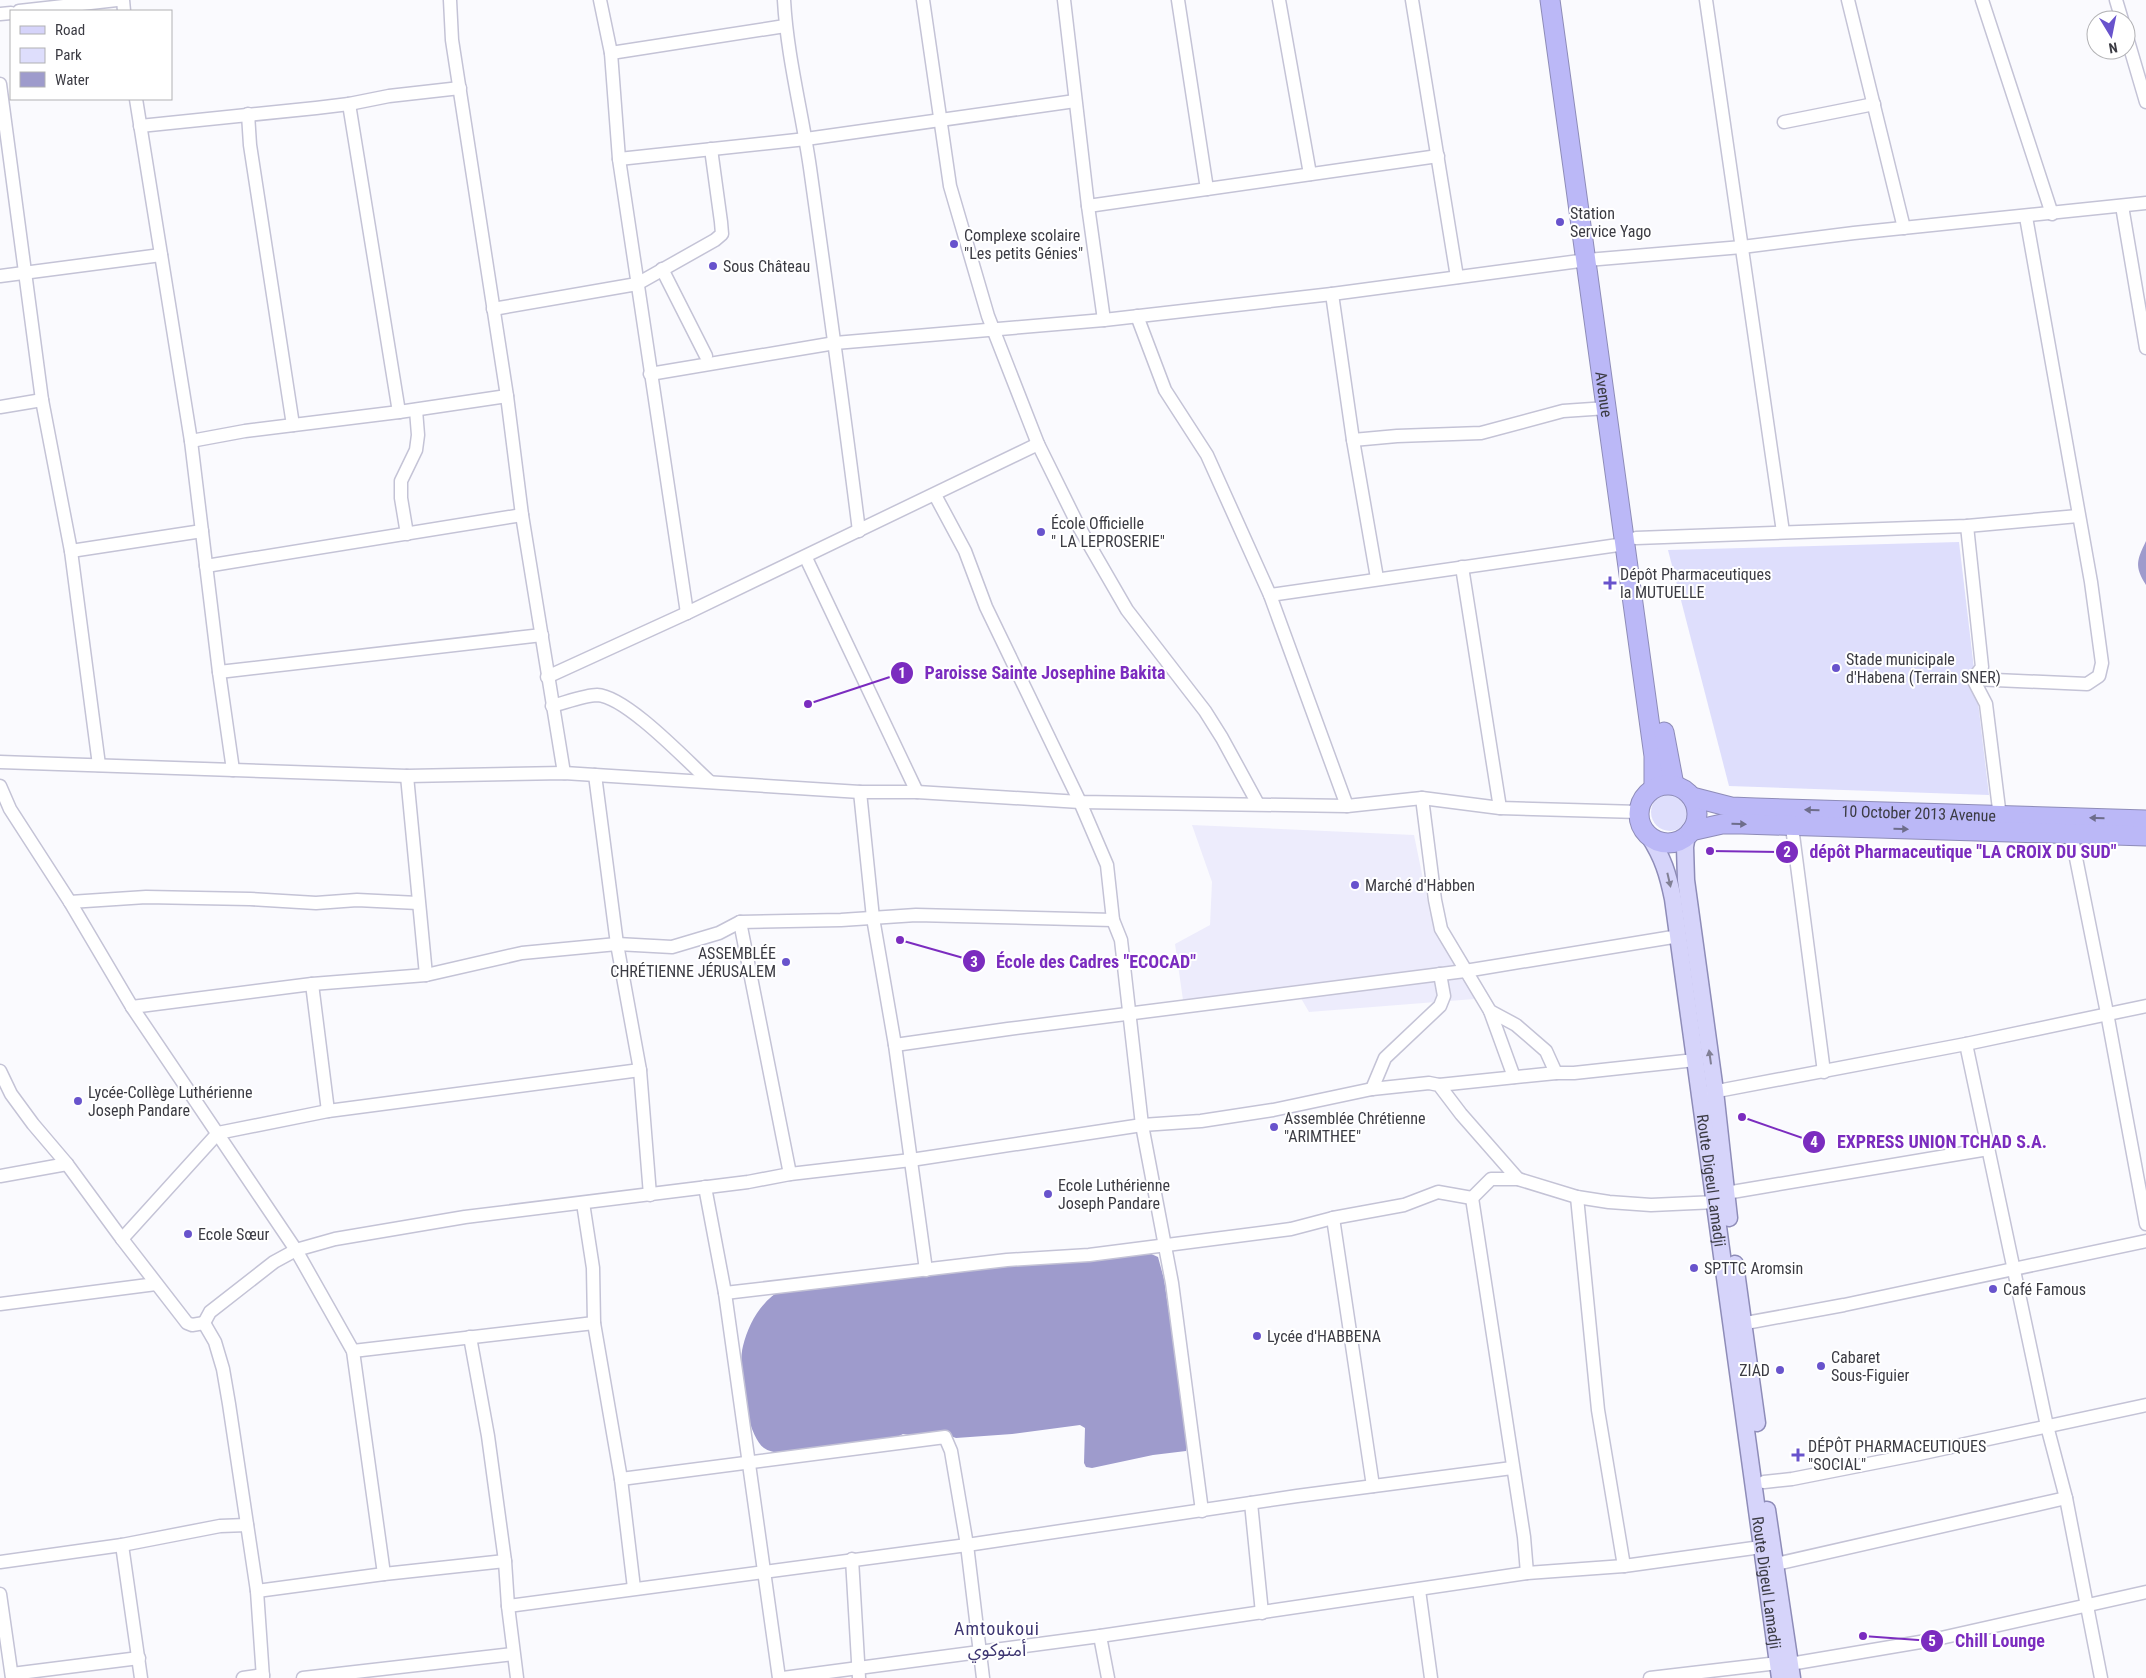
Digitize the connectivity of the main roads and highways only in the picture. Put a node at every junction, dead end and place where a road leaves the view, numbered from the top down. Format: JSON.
{"nodes":[{"id":1,"x":1550,"y":0,"type":"edge"},
{"id":2,"x":1561,"y":0,"type":"edge"},
{"id":3,"x":1592,"y":259,"type":"junction"},
{"id":4,"x":1631,"y":541,"type":"junction"},
{"id":5,"x":1674,"y":785,"type":"junction"},
{"id":6,"x":1654,"y":788,"type":"junction"},
{"id":7,"x":1692,"y":797,"type":"junction"},
{"id":8,"x":2146,"y":820,"type":"edge"},
{"id":9,"x":1689,"y":833,"type":"junction"},
{"id":10,"x":1649,"y":836,"type":"junction"},
{"id":11,"x":2146,"y":836,"type":"edge"},
{"id":12,"x":1708,"y":1092,"type":"junction"},
{"id":13,"x":1738,"y":1325,"type":"junction"},
{"id":14,"x":1785,"y":1671,"type":"edge"}],
"edges":[{"from":1,"to":3,"type":"highway","name":"Avenue"},
{"from":2,"to":3,"type":"highway"},
{"from":3,"to":4,"type":"highway"},
{"from":3,"to":4,"type":"highway","name":"Avenue"},
{"from":4,"to":5,"type":"highway"},
{"from":4,"to":6,"type":"highway","name":"Avenue"},
{"from":5,"to":6,"type":"highway"},
{"from":5,"to":7,"type":"highway"},
{"from":6,"to":10,"type":"highway"},
{"from":8,"to":7,"type":"highway","name":"10 October 2013 Avenue","one_way":true},
{"from":7,"to":9,"type":"highway"},
{"from":9,"to":10,"type":"highway"},
{"from":9,"to":11,"type":"highway","name":"10 October 2013 Avenue","one_way":true},
{"from":12,"to":9,"type":"main road","one_way":true},
{"from":10,"to":12,"type":"main road","name":"Route Digeul Lamadji","one_way":true},
{"from":12,"to":13,"type":"main road","name":"Route Digeul Lamadji"},
{"from":13,"to":14,"type":"main road"},
{"from":13,"to":14,"type":"main road","name":"Route Digeul Lamadji"}]}
